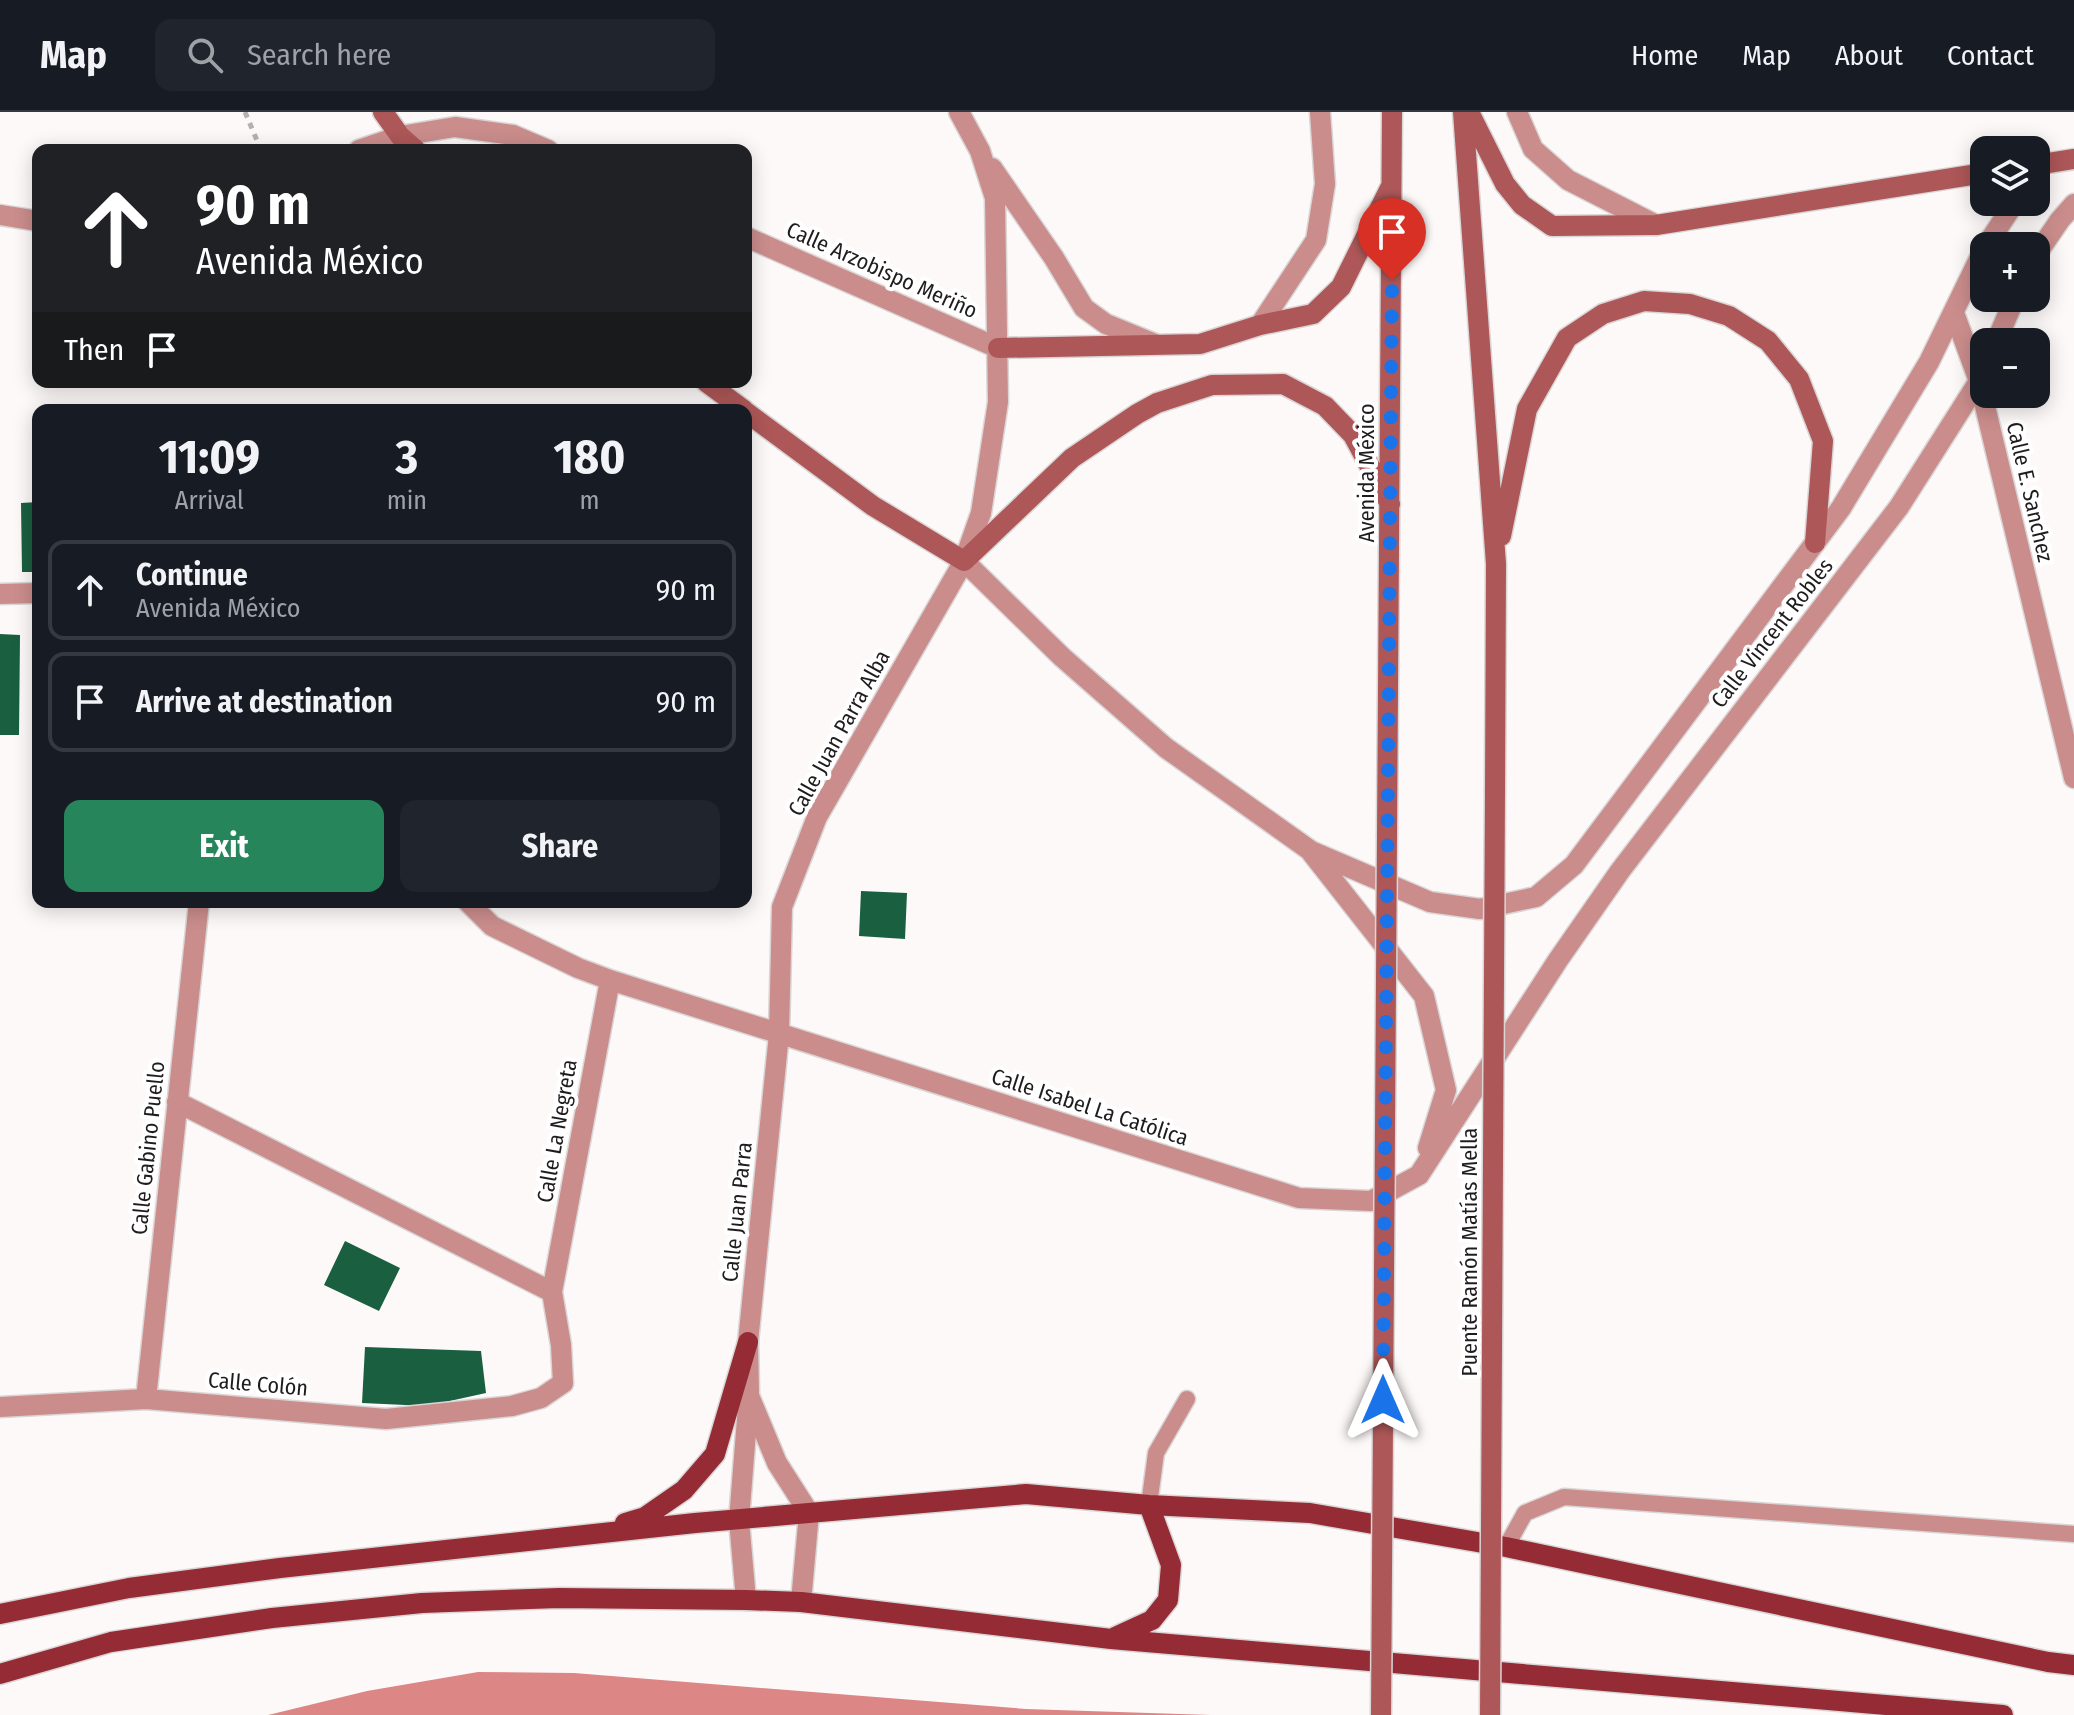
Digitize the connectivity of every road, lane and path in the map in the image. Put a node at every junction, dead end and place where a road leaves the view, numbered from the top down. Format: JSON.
{"nodes":[{"id":1,"x":245,"y":112,"type":"edge"},
{"id":2,"x":383,"y":112,"type":"edge"},
{"id":3,"x":959,"y":112,"type":"edge"},
{"id":4,"x":1320,"y":112,"type":"edge"},
{"id":5,"x":1392,"y":112,"type":"edge"},
{"id":6,"x":1466,"y":112,"type":"edge"},
{"id":7,"x":1517,"y":112,"type":"edge"},
{"id":8,"x":400,"y":136,"type":"junction"},
{"id":9,"x":258,"y":144,"type":"edge"},
{"id":10,"x":377,"y":144,"type":"edge"},
{"id":11,"x":409,"y":144,"type":"edge"},
{"id":12,"x":534,"y":144,"type":"edge"},
{"id":13,"x":980,"y":151,"type":"junction"},
{"id":14,"x":2074,"y":159,"type":"edge"},
{"id":15,"x":2050,"y":163,"type":"edge"},
{"id":16,"x":1970,"y":175,"type":"edge"},
{"id":17,"x":1392,"y":184,"type":"junction"},
{"id":18,"x":2074,"y":204,"type":"edge"},
{"id":19,"x":0,"y":215,"type":"edge"},
{"id":20,"x":32,"y":220,"type":"edge"},
{"id":21,"x":1656,"y":225,"type":"junction"},
{"id":22,"x":2050,"y":235,"type":"edge"},
{"id":23,"x":752,"y":240,"type":"edge"},
{"id":24,"x":1970,"y":279,"type":"edge"},
{"id":25,"x":1954,"y":313,"type":"junction"},
{"id":26,"x":1260,"y":325,"type":"junction"},
{"id":27,"x":1155,"y":344,"type":"junction"},
{"id":28,"x":998,"y":348,"type":"junction"},
{"id":29,"x":1970,"y":348,"type":"edge"},
{"id":30,"x":714,"y":388,"type":"edge"},
{"id":31,"x":1970,"y":394,"type":"edge"},
{"id":32,"x":736,"y":404,"type":"edge"},
{"id":33,"x":1990,"y":408,"type":"edge"},
{"id":34,"x":752,"y":416,"type":"edge"},
{"id":35,"x":1390,"y":504,"type":"junction"},
{"id":36,"x":1815,"y":543,"type":"junction"},
{"id":37,"x":964,"y":561,"type":"junction"},
{"id":38,"x":1496,"y":564,"type":"junction"},
{"id":39,"x":32,"y":593,"type":"edge"},
{"id":40,"x":0,"y":594,"type":"edge"},
{"id":41,"x":2074,"y":778,"type":"edge"},
{"id":42,"x":1311,"y":851,"type":"junction"},
{"id":43,"x":198,"y":908,"type":"edge"},
{"id":44,"x":474,"y":908,"type":"edge"},
{"id":45,"x":1587,"y":919,"type":"joint"},
{"id":46,"x":610,"y":980,"type":"junction"},
{"id":47,"x":779,"y":1034,"type":"junction"},
{"id":48,"x":177,"y":1102,"type":"junction"},
{"id":49,"x":1419,"y":1175,"type":"junction"},
{"id":50,"x":552,"y":1292,"type":"junction"},
{"id":51,"x":748,"y":1342,"type":"junction"},
{"id":52,"x":749,"y":1394,"type":"junction"},
{"id":53,"x":146,"y":1399,"type":"junction"},
{"id":54,"x":1187,"y":1399,"type":"dead end"},
{"id":55,"x":0,"y":1407,"type":"edge"},
{"id":56,"x":1149,"y":1505,"type":"junction"},
{"id":57,"x":809,"y":1513,"type":"junction"},
{"id":58,"x":739,"y":1520,"type":"junction"},
{"id":59,"x":2074,"y":1534,"type":"edge"},
{"id":60,"x":585,"y":1535,"type":"junction"},
{"id":61,"x":1506,"y":1547,"type":"junction"},
{"id":62,"x":746,"y":1600,"type":"junction"},
{"id":63,"x":801,"y":1602,"type":"junction"},
{"id":64,"x":0,"y":1614,"type":"edge"},
{"id":65,"x":1111,"y":1639,"type":"junction"},
{"id":66,"x":2074,"y":1665,"type":"edge"},
{"id":67,"x":0,"y":1674,"type":"edge"},
{"id":68,"x":1381,"y":1715,"type":"edge"},
{"id":69,"x":1490,"y":1715,"type":"edge"},
{"id":70,"x":2003,"y":1715,"type":"edge"}],
"edges":[{"from":1,"to":9,"type":"path"},
{"from":2,"to":8,"type":"main road"},
{"from":3,"to":13,"type":"street"},
{"from":4,"to":26,"type":"street"},
{"from":5,"to":17,"type":"main road","name":"Avenida México"},
{"from":6,"to":21,"type":"main road"},
{"from":6,"to":38,"type":"main road"},
{"from":7,"to":21,"type":"street"},
{"from":8,"to":10,"type":"street"},
{"from":8,"to":11,"type":"main road"},
{"from":8,"to":12,"type":"street"},
{"from":13,"to":27,"type":"street"},
{"from":13,"to":28,"type":"street","name":"Calle Juan Parra Alba"},
{"from":14,"to":15,"type":"main road"},
{"from":16,"to":21,"type":"main road"},
{"from":17,"to":26,"type":"main road"},
{"from":17,"to":35,"type":"main road","name":"Avenida México"},
{"from":18,"to":22,"type":"street"},
{"from":19,"to":20,"type":"street"},
{"from":23,"to":28,"type":"street","name":"Calle Arzobispo Meriño"},
{"from":24,"to":25,"type":"street"},
{"from":25,"to":29,"type":"street","name":"Calle E. Sanchez"},
{"from":25,"to":36,"type":"street"},
{"from":26,"to":27,"type":"main road"},
{"from":27,"to":28,"type":"main road"},
{"from":28,"to":37,"type":"street","name":"Calle Juan Parra Alba"},
{"from":30,"to":32,"type":"main road"},
{"from":31,"to":45,"type":"street","name":"Calle Vincent Robles"},
{"from":33,"to":41,"type":"street","name":"Calle E. Sanchez"},
{"from":34,"to":37,"type":"main road"},
{"from":35,"to":37,"type":"main road"},
{"from":35,"to":68,"type":"main road","name":"Avenida México","bridge":true},
{"from":36,"to":38,"type":"main road"},
{"from":36,"to":42,"type":"street"},
{"from":37,"to":42,"type":"street"},
{"from":37,"to":47,"type":"street","name":"Calle Juan Parra Alba"},
{"from":38,"to":69,"type":"main road","name":"Puente Ramón Matías Mella","bridge":true},
{"from":39,"to":40,"type":"street"},
{"from":42,"to":49,"type":"street"},
{"from":43,"to":48,"type":"street","name":"Calle Gabino Puello"},
{"from":44,"to":46,"type":"street","name":"Calle Isabel La Católica"},
{"from":45,"to":49,"type":"street","name":"Calle Isabel La Católica"},
{"from":46,"to":47,"type":"street","name":"Calle Isabel La Católica"},
{"from":46,"to":50,"type":"street","name":"Calle La Negreta"},
{"from":47,"to":49,"type":"street","name":"Calle Isabel La Católica"},
{"from":47,"to":51,"type":"street","name":"Calle Juan Parra"},
{"from":48,"to":50,"type":"street"},
{"from":48,"to":53,"type":"street","name":"Calle Gabino Puello"},
{"from":50,"to":53,"type":"street","name":"Calle Colón"},
{"from":51,"to":52,"type":"street","name":"Calle Juan Parra"},
{"from":51,"to":60,"type":"main road"},
{"from":52,"to":57,"type":"street","name":"Calle Juan Parra"},
{"from":52,"to":58,"type":"street","name":"Calle Juan Parra"},
{"from":53,"to":55,"type":"street","name":"Calle Colón"},
{"from":54,"to":56,"type":"lane"},
{"from":56,"to":57,"type":"main road"},
{"from":56,"to":61,"type":"main road"},
{"from":56,"to":65,"type":"main road"},
{"from":57,"to":58,"type":"main road"},
{"from":57,"to":63,"type":"street"},
{"from":58,"to":60,"type":"main road"},
{"from":58,"to":62,"type":"street","name":"Calle Juan Parra"},
{"from":59,"to":61,"type":"lane"},
{"from":60,"to":64,"type":"main road"},
{"from":61,"to":66,"type":"main road"},
{"from":62,"to":63,"type":"main road"},
{"from":62,"to":67,"type":"main road"},
{"from":63,"to":65,"type":"main road"},
{"from":65,"to":70,"type":"main road"}]}
